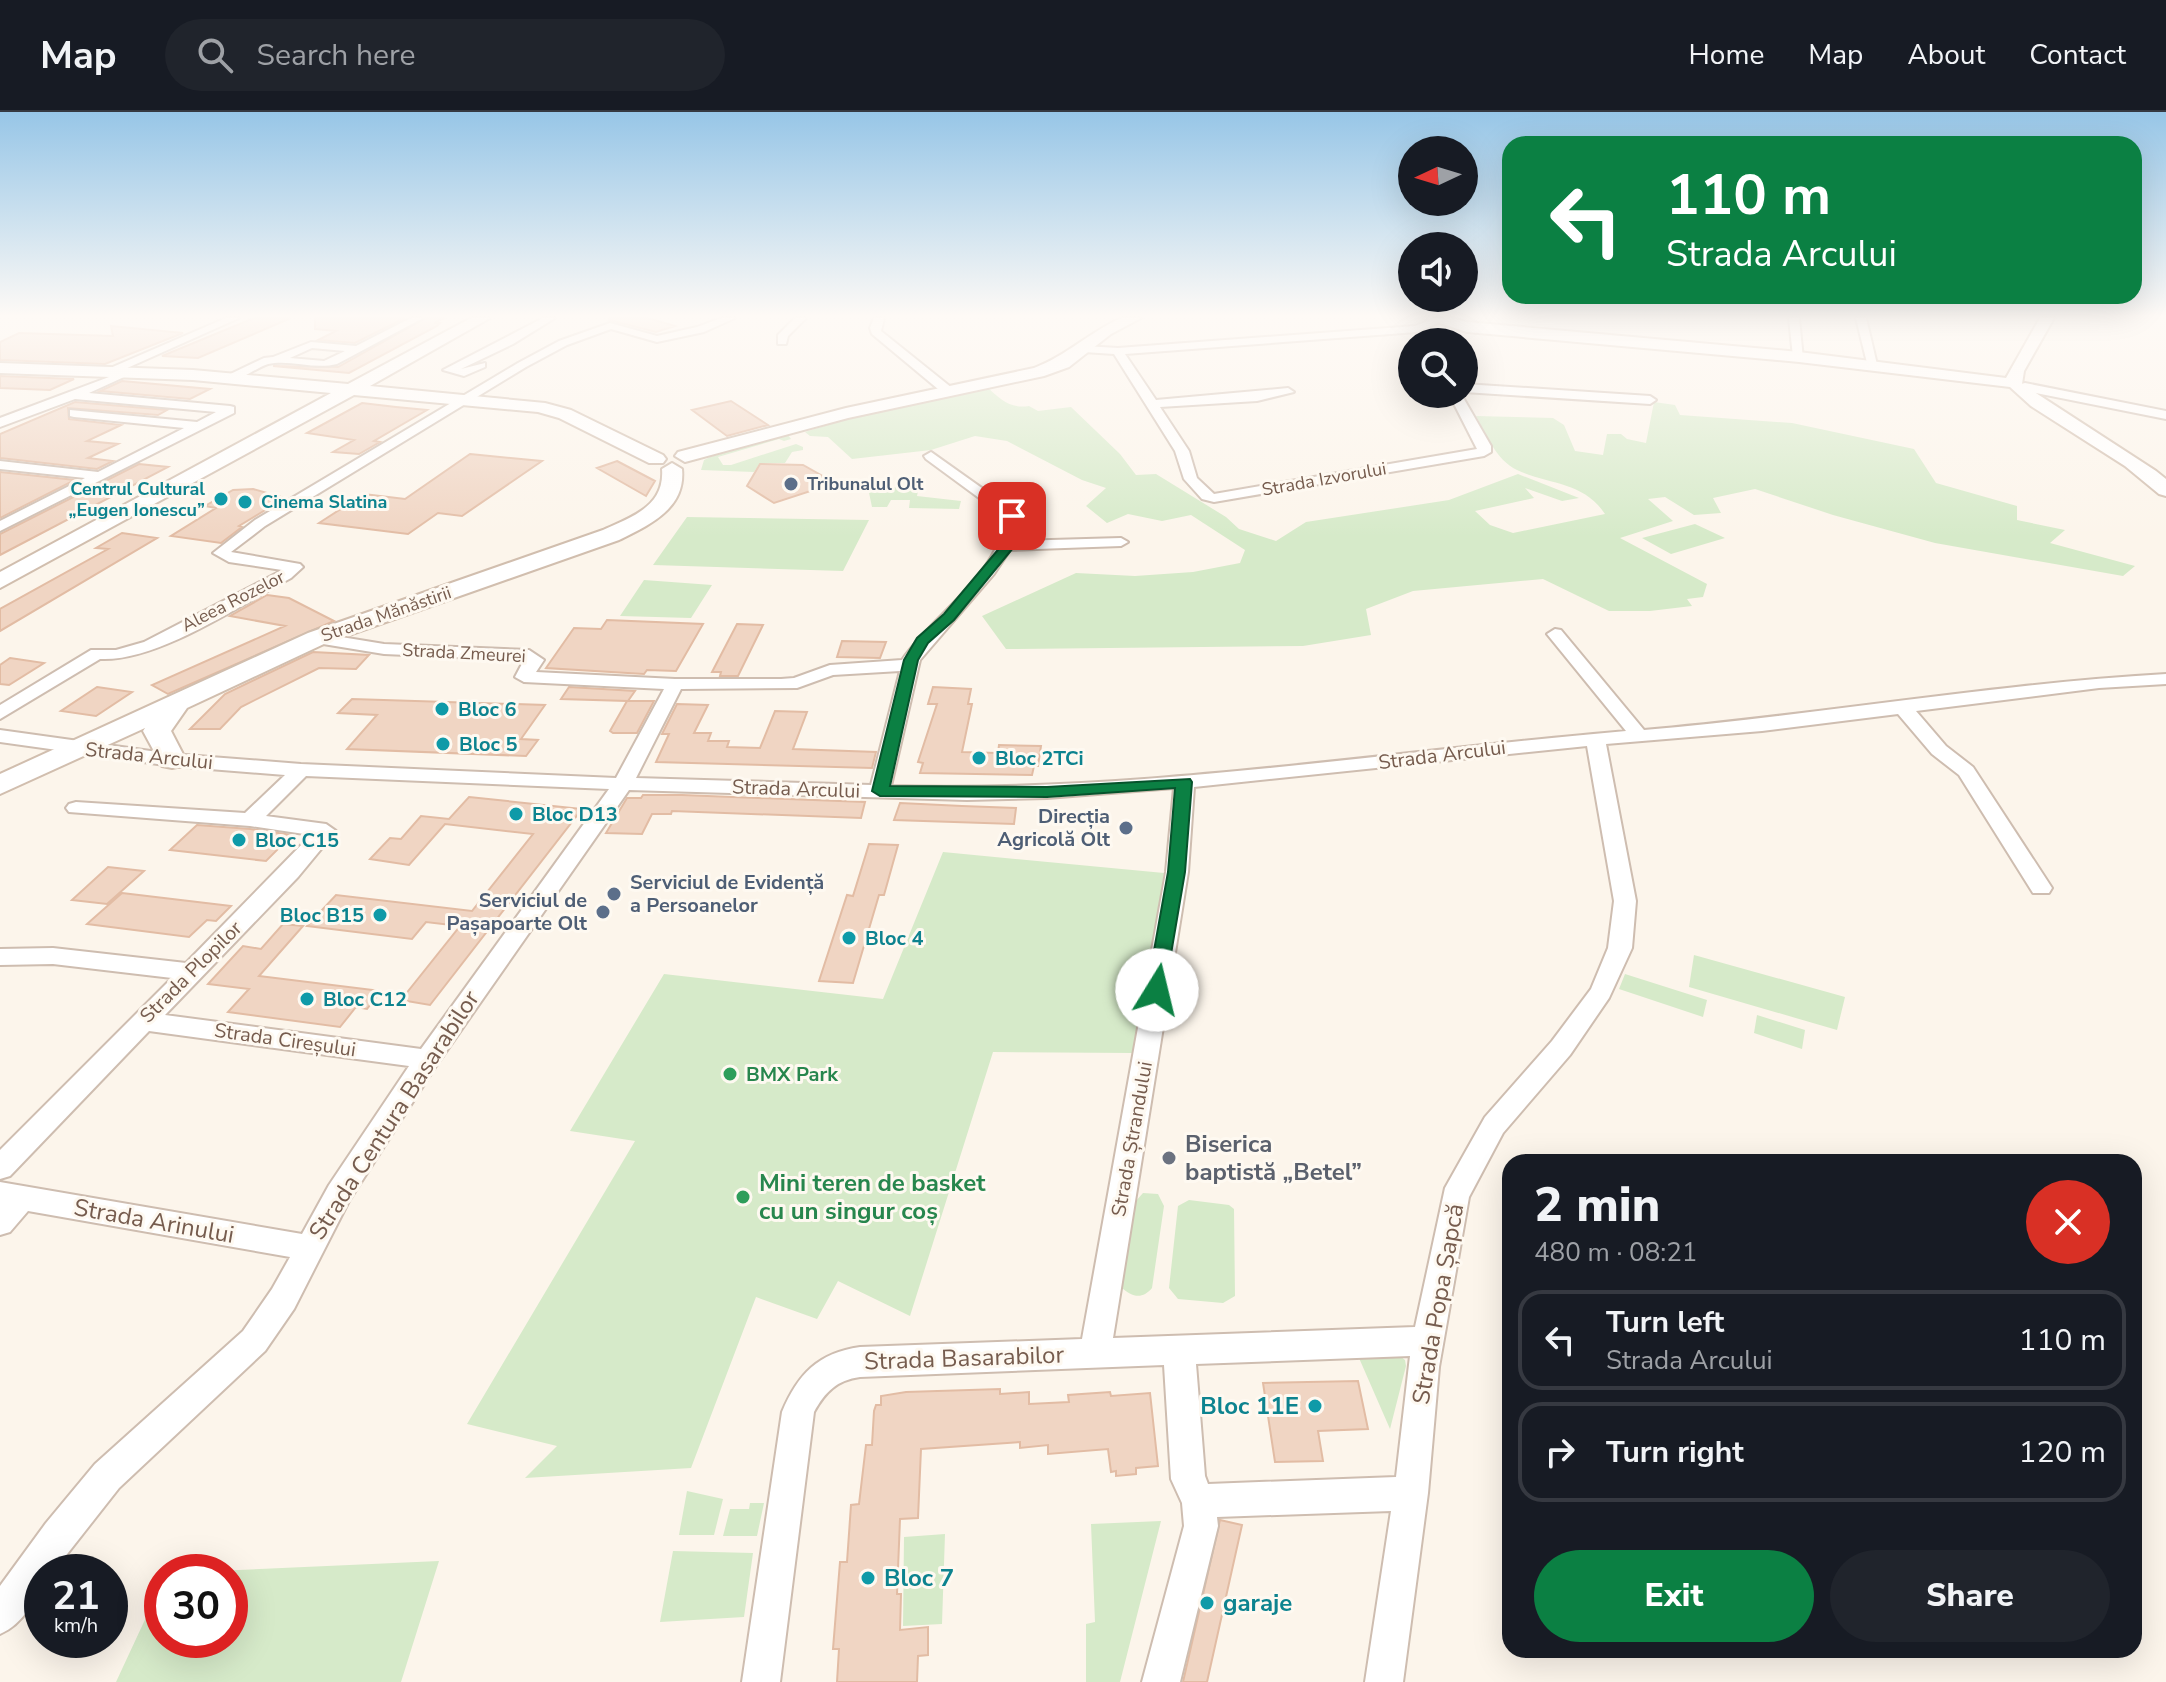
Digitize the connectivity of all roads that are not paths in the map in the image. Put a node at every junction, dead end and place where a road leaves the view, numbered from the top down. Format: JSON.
{"nodes":[{"id":1,"x":88,"y":391,"type":"edge"},
{"id":2,"x":343,"y":391,"type":"edge"},
{"id":3,"x":343,"y":391,"type":"edge"},
{"id":4,"x":359,"y":391,"type":"edge"},
{"id":5,"x":483,"y":391,"type":"edge"},
{"id":6,"x":947,"y":391,"type":"edge"},
{"id":7,"x":1144,"y":391,"type":"edge"},
{"id":8,"x":1515,"y":391,"type":"edge"},
{"id":9,"x":2023,"y":391,"type":"edge"},
{"id":10,"x":2042,"y":391,"type":"edge"},
{"id":11,"x":1288,"y":392,"type":"dead end"},
{"id":12,"x":78,"y":396,"type":"junction"},
{"id":13,"x":1650,"y":400,"type":"dead end"},
{"id":14,"x":467,"y":401,"type":"junction"},
{"id":15,"x":1152,"y":404,"type":"junction"},
{"id":16,"x":1463,"y":408,"type":"edge"},
{"id":17,"x":2135,"y":410,"type":"junction"},
{"id":18,"x":74,"y":413,"type":"dead end"},
{"id":19,"x":2166,"y":415,"type":"edge"},
{"id":20,"x":2166,"y":422,"type":"edge"},
{"id":21,"x":0,"y":423,"type":"edge"},
{"id":22,"x":199,"y":426,"type":"junction"},
{"id":23,"x":931,"y":456,"type":"dead end"},
{"id":24,"x":671,"y":461,"type":"junction"},
{"id":25,"x":0,"y":465,"type":"edge"},
{"id":26,"x":101,"y":476,"type":"junction"},
{"id":27,"x":2166,"y":490,"type":"edge"},
{"id":28,"x":0,"y":527,"type":"edge"},
{"id":29,"x":1121,"y":542,"type":"dead end"},
{"id":30,"x":1008,"y":546,"type":"junction"},
{"id":31,"x":0,"y":568,"type":"edge"},
{"id":32,"x":0,"y":581,"type":"edge"},
{"id":33,"x":1555,"y":634,"type":"dead end"},
{"id":34,"x":317,"y":638,"type":"junction"},
{"id":35,"x":910,"y":665,"type":"junction"},
{"id":36,"x":2166,"y":679,"type":"edge"},
{"id":37,"x":675,"y":684,"type":"junction"},
{"id":38,"x":178,"y":702,"type":"junction"},
{"id":39,"x":1902,"y":707,"type":"junction"},
{"id":40,"x":0,"y":713,"type":"edge"},
{"id":41,"x":1639,"y":735,"type":"junction"},
{"id":42,"x":0,"y":736,"type":"edge"},
{"id":43,"x":1595,"y":738,"type":"junction"},
{"id":44,"x":77,"y":748,"type":"junction"},
{"id":45,"x":172,"y":760,"type":"junction"},
{"id":46,"x":301,"y":770,"type":"junction"},
{"id":47,"x":1184,"y":782,"type":"junction"},
{"id":48,"x":623,"y":784,"type":"junction"},
{"id":49,"x":0,"y":785,"type":"edge"},
{"id":50,"x":880,"y":791,"type":"junction"},
{"id":51,"x":76,"y":808,"type":"dead end"},
{"id":52,"x":250,"y":820,"type":"junction"},
{"id":53,"x":2041,"y":888,"type":"dead end"},
{"id":54,"x":0,"y":958,"type":"edge"},
{"id":55,"x":190,"y":972,"type":"junction"},
{"id":56,"x":142,"y":1021,"type":"junction"},
{"id":57,"x":427,"y":1059,"type":"junction"},
{"id":58,"x":0,"y":1168,"type":"edge"},
{"id":59,"x":11,"y":1196,"type":"edge"},
{"id":60,"x":0,"y":1223,"type":"edge"},
{"id":61,"x":308,"y":1248,"type":"junction"},
{"id":62,"x":1427,"y":1341,"type":"junction"},
{"id":63,"x":1179,"y":1350,"type":"junction"},
{"id":64,"x":1095,"y":1353,"type":"junction"},
{"id":65,"x":1411,"y":1493,"type":"junction"},
{"id":66,"x":1199,"y":1501,"type":"junction"},
{"id":67,"x":0,"y":1616,"type":"edge"},
{"id":68,"x":761,"y":1682,"type":"edge"},
{"id":69,"x":1161,"y":1682,"type":"edge"},
{"id":70,"x":1384,"y":1682,"type":"edge"}],
"edges":[{"from":1,"to":12,"type":"street"},
{"from":2,"to":31,"type":"street"},
{"from":3,"to":32,"type":"street"},
{"from":4,"to":14,"type":"street"},
{"from":5,"to":14,"type":"street","name":"Aleea Rozelor"},
{"from":6,"to":24,"type":"street"},
{"from":7,"to":15,"type":"street","name":"Strada Izvorului"},
{"from":8,"to":13,"type":"street"},
{"from":9,"to":27,"type":"street"},
{"from":10,"to":17,"type":"street"},
{"from":11,"to":15,"type":"street"},
{"from":12,"to":21,"type":"street"},
{"from":12,"to":22,"type":"street"},
{"from":14,"to":24,"type":"street"},
{"from":14,"to":40,"type":"street","name":"Aleea Rozelor"},
{"from":15,"to":16,"type":"street","name":"Strada Izvorului"},
{"from":17,"to":19,"type":"street"},
{"from":17,"to":20,"type":"street"},
{"from":18,"to":22,"type":"street"},
{"from":22,"to":26,"type":"street"},
{"from":23,"to":30,"type":"street"},
{"from":24,"to":34,"type":"street","name":"Strada Mănăstirii"},
{"from":25,"to":26,"type":"street"},
{"from":26,"to":28,"type":"street"},
{"from":29,"to":30,"type":"street"},
{"from":30,"to":35,"type":"street"},
{"from":33,"to":41,"type":"street"},
{"from":34,"to":37,"type":"street","name":"Strada Zmeurei"},
{"from":34,"to":38,"type":"street","name":"Strada Mănăstirii"},
{"from":35,"to":37,"type":"street","name":"Strada Zmeurei"},
{"from":35,"to":50,"type":"street"},
{"from":36,"to":39,"type":"street","name":"Strada Arcului"},
{"from":37,"to":48,"type":"street"},
{"from":38,"to":44,"type":"street","name":"Strada Mănăstirii"},
{"from":38,"to":45,"type":"street"},
{"from":39,"to":41,"type":"street","name":"Strada Arcului"},
{"from":39,"to":53,"type":"street"},
{"from":41,"to":43,"type":"street","name":"Strada Arcului"},
{"from":42,"to":44,"type":"street","name":"Strada Arcului"},
{"from":43,"to":47,"type":"street","name":"Strada Arcului"},
{"from":43,"to":62,"type":"street","name":"Strada Popa Șapcă"},
{"from":44,"to":45,"type":"street","name":"Strada Arcului"},
{"from":44,"to":49,"type":"street","name":"Strada Mănăstirii"},
{"from":45,"to":46,"type":"street","name":"Strada Arcului"},
{"from":46,"to":48,"type":"street","name":"Strada Arcului"},
{"from":46,"to":52,"type":"street"},
{"from":47,"to":50,"type":"street","name":"Strada Arcului"},
{"from":47,"to":64,"type":"street","name":"Strada Ștrandului"},
{"from":48,"to":50,"type":"street","name":"Strada Arcului"},
{"from":48,"to":57,"type":"street","name":"Strada Centura Basarabilor"},
{"from":51,"to":52,"type":"street","name":"Strada Plopilor"},
{"from":52,"to":55,"type":"street","name":"Strada Plopilor"},
{"from":54,"to":55,"type":"street"},
{"from":55,"to":56,"type":"street","name":"Strada Plopilor"},
{"from":56,"to":57,"type":"street","name":"Strada Cireșului"},
{"from":56,"to":58,"type":"street","name":"Strada Plopilor"},
{"from":57,"to":61,"type":"street","name":"Strada Centura Basarabilor"},
{"from":59,"to":60,"type":"street"},
{"from":59,"to":61,"type":"street","name":"Strada Arinului"},
{"from":61,"to":67,"type":"street","name":"Strada Centura Basarabilor"},
{"from":62,"to":63,"type":"street","name":"Strada Basarabilor"},
{"from":62,"to":65,"type":"street","name":"Strada Popa Șapcă"},
{"from":63,"to":64,"type":"street","name":"Strada Basarabilor"},
{"from":63,"to":66,"type":"street"},
{"from":64,"to":68,"type":"street","name":"Strada Basarabilor"},
{"from":65,"to":66,"type":"street"},
{"from":65,"to":70,"type":"street","name":"Strada Popa Șapcă"},
{"from":66,"to":69,"type":"street"}]}
